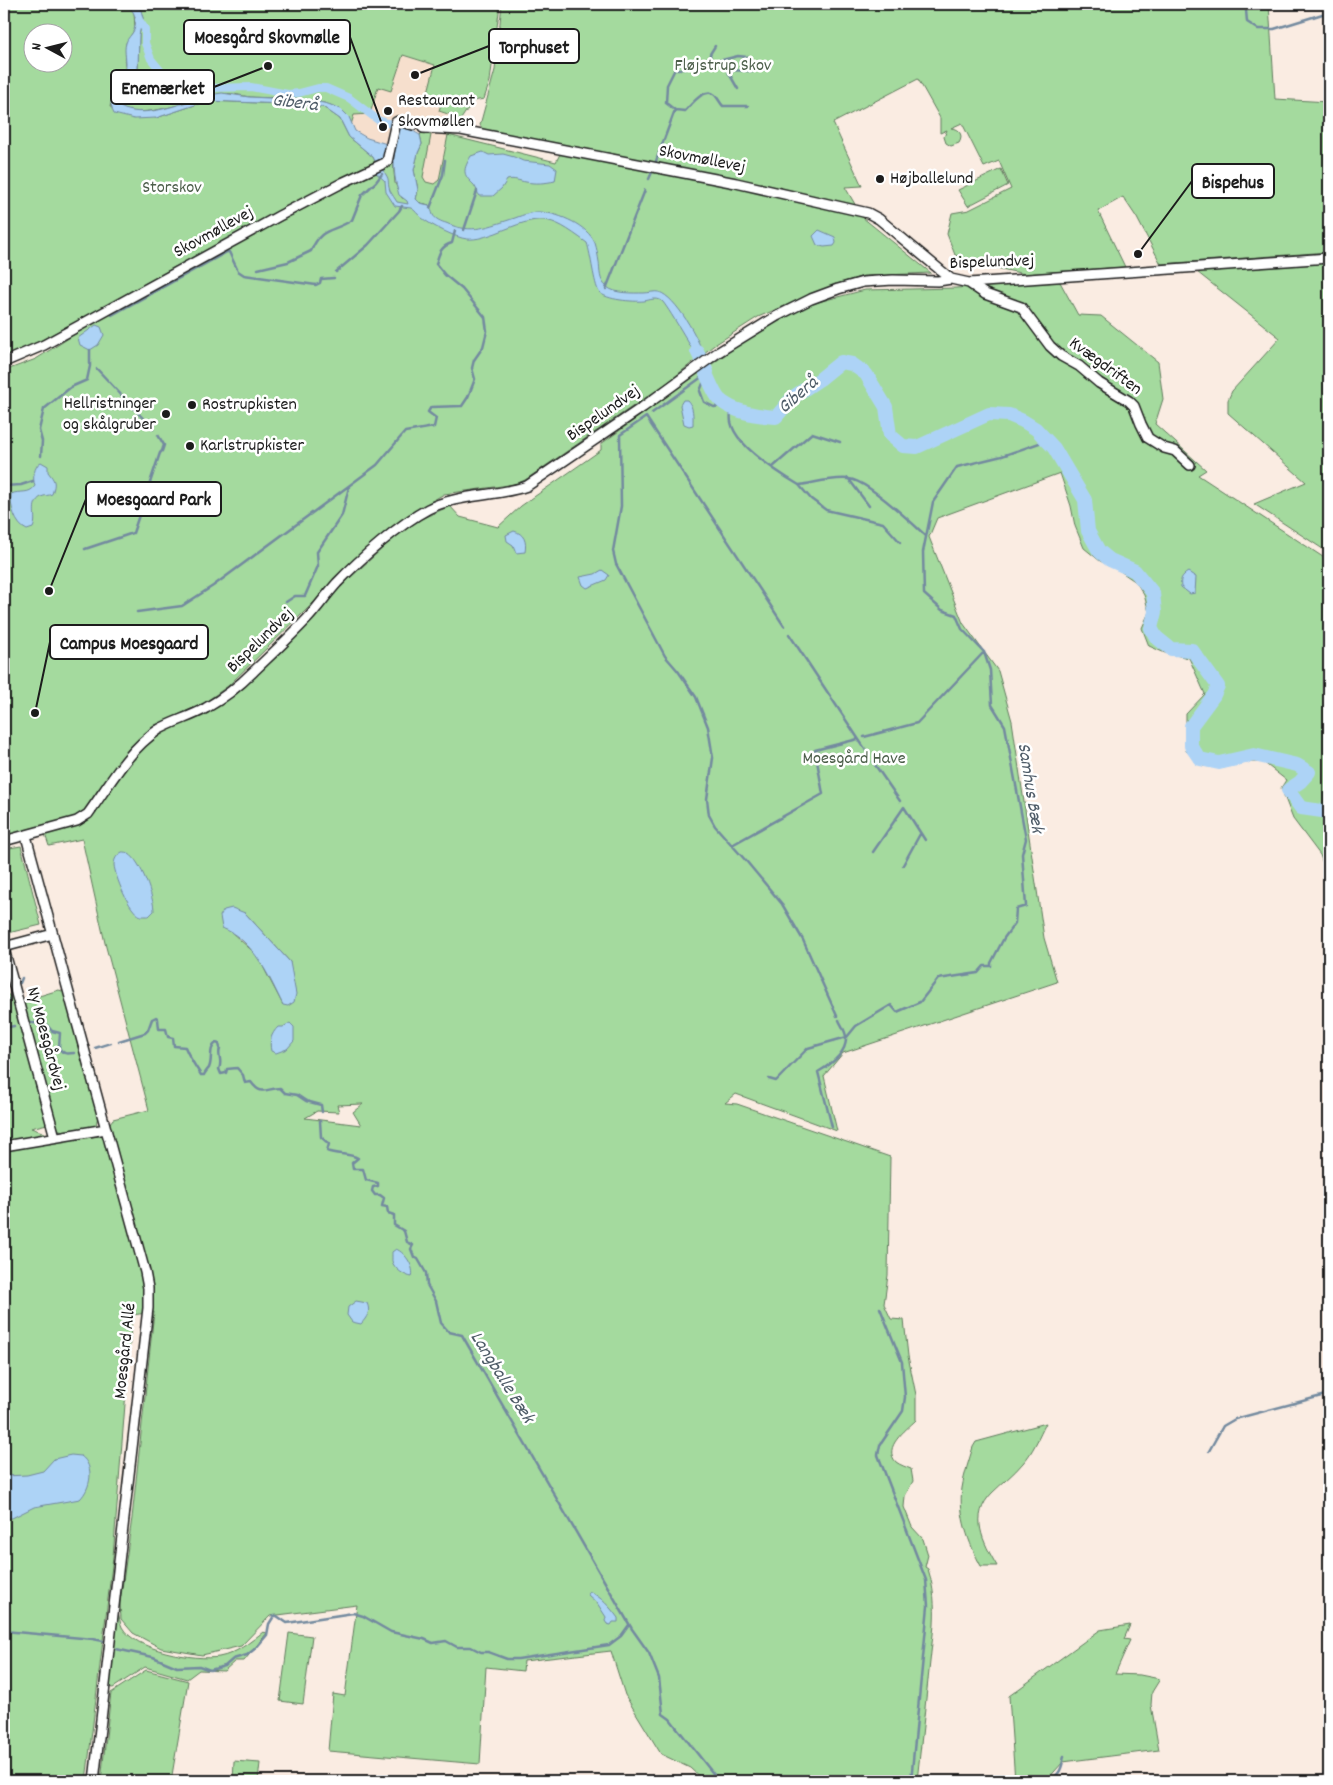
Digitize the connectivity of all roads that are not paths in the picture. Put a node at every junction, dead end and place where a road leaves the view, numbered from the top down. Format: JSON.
{"nodes":[{"id":1,"x":413,"y":125,"type":"dead end"},
{"id":2,"x":423,"y":128,"type":"dead end"},
{"id":3,"x":1329,"y":258,"type":"edge"},
{"id":4,"x":951,"y":279,"type":"junction"},
{"id":5,"x":969,"y":283,"type":"junction"},
{"id":6,"x":4,"y":362,"type":"edge"},
{"id":7,"x":1190,"y":465,"type":"dead end"},
{"id":8,"x":26,"y":836,"type":"junction"},
{"id":9,"x":4,"y":841,"type":"edge"},
{"id":10,"x":53,"y":934,"type":"junction"},
{"id":11,"x":4,"y":948,"type":"edge"},
{"id":12,"x":106,"y":1129,"type":"junction"},
{"id":13,"x":55,"y":1137,"type":"junction"},
{"id":14,"x":4,"y":1146,"type":"edge"},
{"id":15,"x":94,"y":1781,"type":"edge"}],
"edges":[{"from":1,"to":6,"type":"street","name":"Skovmøllevej"},
{"from":2,"to":4,"type":"street","name":"Skovmøllevej"},
{"from":3,"to":5,"type":"street","name":"Bispelundvej"},
{"from":4,"to":5,"type":"street","name":"Bispelundvej"},
{"from":4,"to":8,"type":"street","name":"Bispelundvej"},
{"from":5,"to":7,"type":"street","name":"Kvægdriften"},
{"from":8,"to":9,"type":"street","name":"Bispelundvej"},
{"from":8,"to":10,"type":"street","name":"Moesgård Allé"},
{"from":10,"to":11,"type":"street"},
{"from":10,"to":12,"type":"street","name":"Moesgård Allé"},
{"from":11,"to":13,"type":"street","name":"Ny Moesgårdvej"},
{"from":12,"to":13,"type":"street"},
{"from":12,"to":15,"type":"street","name":"Moesgård Allé"},
{"from":13,"to":14,"type":"street"}]}
